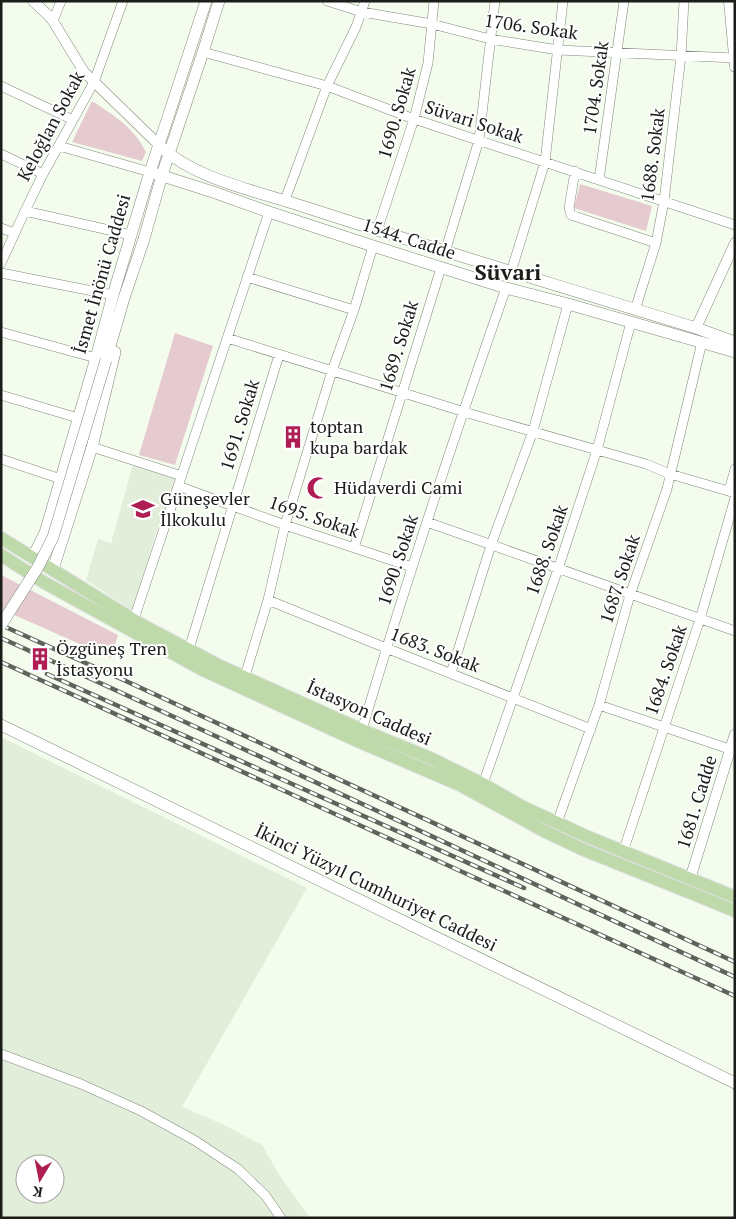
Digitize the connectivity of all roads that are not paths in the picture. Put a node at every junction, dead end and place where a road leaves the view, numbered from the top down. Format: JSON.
{"nodes":[{"id":1,"x":33,"y":1,"type":"edge"},
{"id":2,"x":61,"y":1,"type":"edge"},
{"id":3,"x":123,"y":1,"type":"edge"},
{"id":4,"x":206,"y":1,"type":"edge"},
{"id":5,"x":219,"y":1,"type":"edge"},
{"id":6,"x":328,"y":1,"type":"edge"},
{"id":7,"x":365,"y":1,"type":"edge"},
{"id":8,"x":434,"y":1,"type":"edge"},
{"id":9,"x":494,"y":1,"type":"edge"},
{"id":10,"x":563,"y":1,"type":"edge"},
{"id":11,"x":624,"y":1,"type":"edge"},
{"id":12,"x":684,"y":1,"type":"edge"},
{"id":13,"x":729,"y":1,"type":"edge"},
{"id":14,"x":362,"y":12,"type":"junction"},
{"id":15,"x":53,"y":21,"type":"junction"},
{"id":16,"x":432,"y":24,"type":"junction"},
{"id":17,"x":490,"y":39,"type":"junction"},
{"id":18,"x":558,"y":50,"type":"junction"},
{"id":19,"x":203,"y":52,"type":"junction"},
{"id":20,"x":618,"y":53,"type":"junction"},
{"id":21,"x":681,"y":56,"type":"junction"},
{"id":22,"x":734,"y":61,"type":"edge"},
{"id":23,"x":94,"y":82,"type":"junction"},
{"id":24,"x":1,"y":86,"type":"edge"},
{"id":25,"x":327,"y":86,"type":"junction"},
{"id":26,"x":414,"y":119,"type":"junction"},
{"id":27,"x":74,"y":120,"type":"junction"},
{"id":28,"x":479,"y":140,"type":"junction"},
{"id":29,"x":159,"y":145,"type":"junction"},
{"id":30,"x":59,"y":146,"type":"junction"},
{"id":31,"x":1,"y":154,"type":"edge"},
{"id":32,"x":169,"y":155,"type":"junction"},
{"id":33,"x":545,"y":162,"type":"junction"},
{"id":34,"x":574,"y":171,"type":"junction"},
{"id":35,"x":43,"y":174,"type":"junction"},
{"id":36,"x":156,"y":174,"type":"junction"},
{"id":37,"x":599,"y":180,"type":"junction"},
{"id":38,"x":285,"y":200,"type":"junction"},
{"id":39,"x":664,"y":201,"type":"junction"},
{"id":40,"x":24,"y":211,"type":"junction"},
{"id":41,"x":268,"y":212,"type":"junction"},
{"id":42,"x":735,"y":225,"type":"edge"},
{"id":43,"x":1,"y":228,"type":"edge"},
{"id":44,"x":378,"y":231,"type":"junction"},
{"id":45,"x":14,"y":233,"type":"junction"},
{"id":46,"x":131,"y":236,"type":"junction"},
{"id":47,"x":656,"y":243,"type":"junction"},
{"id":48,"x":735,"y":243,"type":"edge"},
{"id":49,"x":373,"y":246,"type":"junction"},
{"id":50,"x":446,"y":252,"type":"junction"},
{"id":51,"x":1,"y":263,"type":"edge"},
{"id":52,"x":441,"y":268,"type":"junction"},
{"id":53,"x":511,"y":272,"type":"junction"},
{"id":54,"x":1,"y":273,"type":"edge"},
{"id":55,"x":247,"y":277,"type":"junction"},
{"id":56,"x":506,"y":288,"type":"junction"},
{"id":57,"x":113,"y":295,"type":"junction"},
{"id":58,"x":568,"y":304,"type":"junction"},
{"id":59,"x":354,"y":310,"type":"junction"},
{"id":60,"x":635,"y":310,"type":"junction"},
{"id":61,"x":121,"y":311,"type":"junction"},
{"id":62,"x":631,"y":322,"type":"junction"},
{"id":63,"x":696,"y":328,"type":"junction"},
{"id":64,"x":1,"y":332,"type":"edge"},
{"id":65,"x":227,"y":338,"type":"junction"},
{"id":66,"x":702,"y":342,"type":"junction"},
{"id":67,"x":735,"y":342,"type":"edge"},
{"id":68,"x":735,"y":352,"type":"edge"},
{"id":69,"x":279,"y":355,"type":"junction"},
{"id":70,"x":101,"y":359,"type":"junction"},
{"id":71,"x":332,"y":371,"type":"junction"},
{"id":72,"x":402,"y":393,"type":"junction"},
{"id":73,"x":1,"y":395,"type":"edge"},
{"id":74,"x":463,"y":411,"type":"junction"},
{"id":75,"x":78,"y":418,"type":"junction"},
{"id":76,"x":533,"y":431,"type":"junction"},
{"id":77,"x":92,"y":447,"type":"junction"},
{"id":78,"x":597,"y":450,"type":"junction"},
{"id":79,"x":1,"y":459,"type":"edge"},
{"id":80,"x":735,"y":469,"type":"edge"},
{"id":81,"x":670,"y":474,"type":"junction"},
{"id":82,"x":182,"y":476,"type":"junction"},
{"id":83,"x":61,"y":479,"type":"junction"},
{"id":84,"x":178,"y":486,"type":"junction"},
{"id":85,"x":733,"y":494,"type":"edge"},
{"id":86,"x":232,"y":506,"type":"junction"},
{"id":87,"x":427,"y":522,"type":"junction"},
{"id":88,"x":285,"y":525,"type":"junction"},
{"id":89,"x":1,"y":538,"type":"edge"},
{"id":90,"x":490,"y":545,"type":"junction"},
{"id":91,"x":354,"y":548,"type":"junction"},
{"id":92,"x":1,"y":555,"type":"edge"},
{"id":93,"x":33,"y":558,"type":"junction"},
{"id":94,"x":412,"y":567,"type":"junction"},
{"id":95,"x":53,"y":569,"type":"junction"},
{"id":96,"x":558,"y":569,"type":"junction"},
{"id":97,"x":26,"y":571,"type":"junction"},
{"id":98,"x":45,"y":583,"type":"junction"},
{"id":99,"x":630,"y":595,"type":"junction"},
{"id":100,"x":268,"y":600,"type":"junction"},
{"id":101,"x":134,"y":619,"type":"junction"},
{"id":102,"x":700,"y":619,"type":"junction"},
{"id":103,"x":1,"y":625,"type":"edge"},
{"id":104,"x":735,"y":631,"type":"edge"},
{"id":105,"x":386,"y":648,"type":"junction"},
{"id":106,"x":189,"y":649,"type":"junction"},
{"id":107,"x":451,"y":673,"type":"junction"},
{"id":108,"x":245,"y":676,"type":"junction"},
{"id":109,"x":513,"y":698,"type":"junction"},
{"id":110,"x":599,"y":705,"type":"junction"},
{"id":111,"x":1,"y":725,"type":"edge"},
{"id":112,"x":664,"y":728,"type":"junction"},
{"id":113,"x":591,"y":729,"type":"junction"},
{"id":114,"x":362,"y":730,"type":"junction"},
{"id":115,"x":735,"y":734,"type":"edge"},
{"id":116,"x":732,"y":750,"type":"edge"},
{"id":117,"x":483,"y":784,"type":"junction"},
{"id":118,"x":558,"y":823,"type":"junction"},
{"id":119,"x":623,"y":852,"type":"junction"},
{"id":120,"x":690,"y":879,"type":"junction"},
{"id":121,"x":735,"y":898,"type":"edge"},
{"id":122,"x":735,"y":912,"type":"edge"},
{"id":123,"x":1,"y":1054,"type":"edge"},
{"id":124,"x":735,"y":1083,"type":"edge"},
{"id":125,"x":281,"y":1218,"type":"edge"}],
"edges":[{"from":1,"to":15,"type":"street"},
{"from":2,"to":15,"type":"street"},
{"from":3,"to":23,"type":"street","name":"Keloğlan Sokak"},
{"from":4,"to":29,"type":"main road","name":"İsmet İnönü Caddesi"},
{"from":5,"to":19,"type":"main road"},
{"from":6,"to":14,"type":"street","name":"1706. Sokak"},
{"from":7,"to":14,"type":"street"},
{"from":8,"to":16,"type":"street","name":"1690. Sokak"},
{"from":9,"to":17,"type":"street"},
{"from":10,"to":18,"type":"street"},
{"from":11,"to":20,"type":"street","name":"1704. Sokak"},
{"from":12,"to":21,"type":"street","name":"1688. Sokak"},
{"from":13,"to":22,"type":"street"},
{"from":14,"to":16,"type":"street","name":"1706. Sokak"},
{"from":14,"to":25,"type":"street"},
{"from":15,"to":23,"type":"street"},
{"from":16,"to":17,"type":"street","name":"1706. Sokak"},
{"from":16,"to":26,"type":"street","name":"1690. Sokak"},
{"from":17,"to":18,"type":"street","name":"1706. Sokak"},
{"from":17,"to":28,"type":"street"},
{"from":18,"to":20,"type":"street","name":"1706. Sokak"},
{"from":18,"to":33,"type":"street"},
{"from":19,"to":25,"type":"street","name":"Süvari Sokak"},
{"from":19,"to":32,"type":"main road"},
{"from":20,"to":21,"type":"street","name":"1706. Sokak"},
{"from":20,"to":37,"type":"street","name":"1704. Sokak"},
{"from":21,"to":22,"type":"street","name":"1706. Sokak"},
{"from":21,"to":39,"type":"street","name":"1688. Sokak"},
{"from":23,"to":27,"type":"street","name":"Keloğlan Sokak"},
{"from":23,"to":29,"type":"street"},
{"from":24,"to":27,"type":"street"},
{"from":25,"to":26,"type":"street","name":"Süvari Sokak"},
{"from":25,"to":38,"type":"street"},
{"from":26,"to":28,"type":"street","name":"Süvari Sokak"},
{"from":26,"to":44,"type":"street","name":"1690. Sokak"},
{"from":27,"to":30,"type":"street","name":"Keloğlan Sokak"},
{"from":28,"to":33,"type":"street","name":"Süvari Sokak"},
{"from":28,"to":50,"type":"street"},
{"from":29,"to":32,"type":"main road","name":"1544. Cadde"},
{"from":29,"to":36,"type":"main road","name":"İsmet İnönü Caddesi"},
{"from":30,"to":35,"type":"street","name":"Keloğlan Sokak"},
{"from":30,"to":36,"type":"street"},
{"from":31,"to":35,"type":"street"},
{"from":32,"to":36,"type":"main road"},
{"from":32,"to":38,"type":"main road","name":"1544. Cadde"},
{"from":33,"to":34,"type":"street","name":"Süvari Sokak"},
{"from":33,"to":53,"type":"street"},
{"from":34,"to":37,"type":"street","name":"Süvari Sokak"},
{"from":34,"to":47,"type":"street"},
{"from":35,"to":40,"type":"street","name":"Keloğlan Sokak"},
{"from":36,"to":41,"type":"main road","name":"1544. Cadde"},
{"from":36,"to":46,"type":"main road","name":"İsmet İnönü Caddesi"},
{"from":36,"to":61,"type":"main road","name":"İsmet İnönü Caddesi"},
{"from":37,"to":39,"type":"street","name":"Süvari Sokak"},
{"from":38,"to":44,"type":"main road","name":"1544. Cadde"},
{"from":39,"to":42,"type":"street","name":"Süvari Sokak"},
{"from":39,"to":47,"type":"street","name":"1688. Sokak"},
{"from":40,"to":45,"type":"street","name":"Keloğlan Sokak"},
{"from":40,"to":46,"type":"street"},
{"from":41,"to":49,"type":"main road","name":"1544. Cadde"},
{"from":41,"to":55,"type":"street"},
{"from":43,"to":45,"type":"street"},
{"from":44,"to":50,"type":"main road","name":"1544. Cadde"},
{"from":45,"to":51,"type":"street","name":"Keloğlan Sokak"},
{"from":46,"to":57,"type":"main road","name":"İsmet İnönü Caddesi"},
{"from":47,"to":60,"type":"street","name":"1688. Sokak"},
{"from":48,"to":63,"type":"street"},
{"from":49,"to":52,"type":"main road","name":"1544. Cadde"},
{"from":49,"to":59,"type":"street"},
{"from":50,"to":53,"type":"main road","name":"1544. Cadde"},
{"from":52,"to":56,"type":"main road","name":"1544. Cadde"},
{"from":52,"to":72,"type":"street","name":"1689. Sokak"},
{"from":53,"to":60,"type":"main road","name":"1544. Cadde"},
{"from":54,"to":57,"type":"street"},
{"from":55,"to":59,"type":"street"},
{"from":55,"to":65,"type":"street"},
{"from":56,"to":58,"type":"main road","name":"1544. Cadde"},
{"from":56,"to":74,"type":"street","name":"1690. Sokak"},
{"from":57,"to":70,"type":"main road","name":"İsmet İnönü Caddesi"},
{"from":58,"to":62,"type":"main road","name":"1544. Cadde"},
{"from":58,"to":76,"type":"street"},
{"from":59,"to":71,"type":"street"},
{"from":60,"to":63,"type":"main road","name":"1544. Cadde"},
{"from":61,"to":70,"type":"main road","name":"İsmet İnönü Caddesi"},
{"from":61,"to":77,"type":"main road","name":"İsmet İnönü Caddesi"},
{"from":62,"to":66,"type":"main road","name":"1544. Cadde"},
{"from":62,"to":78,"type":"street","name":"1688. Sokak"},
{"from":63,"to":67,"type":"main road","name":"1544. Cadde"},
{"from":64,"to":70,"type":"street"},
{"from":65,"to":69,"type":"street"},
{"from":65,"to":82,"type":"street"},
{"from":66,"to":68,"type":"main road","name":"1544. Cadde"},
{"from":66,"to":81,"type":"street","name":"1687. Sokak"},
{"from":69,"to":71,"type":"street"},
{"from":69,"to":86,"type":"street","name":"1691. Sokak"},
{"from":70,"to":75,"type":"main road","name":"İsmet İnönü Caddesi"},
{"from":70,"to":103,"type":"main road","bridge":true},
{"from":71,"to":72,"type":"street"},
{"from":71,"to":88,"type":"street"},
{"from":72,"to":74,"type":"street"},
{"from":72,"to":91,"type":"street","name":"1689. Sokak"},
{"from":73,"to":75,"type":"street"},
{"from":74,"to":76,"type":"street"},
{"from":74,"to":87,"type":"street","name":"1690. Sokak"},
{"from":75,"to":83,"type":"main road","name":"İsmet İnönü Caddesi"},
{"from":76,"to":78,"type":"street"},
{"from":76,"to":90,"type":"street"},
{"from":77,"to":82,"type":"street"},
{"from":77,"to":95,"type":"main road","name":"İsmet İnönü Caddesi"},
{"from":78,"to":81,"type":"street"},
{"from":78,"to":96,"type":"street","name":"1688. Sokak"},
{"from":79,"to":83,"type":"street"},
{"from":80,"to":85,"type":"street","name":"1684. Sokak"},
{"from":81,"to":85,"type":"street"},
{"from":81,"to":99,"type":"street","name":"1687. Sokak"},
{"from":82,"to":84,"type":"street"},
{"from":83,"to":93,"type":"main road","name":"İsmet İnönü Caddesi"},
{"from":84,"to":86,"type":"street","name":"1695. Sokak"},
{"from":84,"to":101,"type":"street"},
{"from":85,"to":102,"type":"street","name":"1684. Sokak"},
{"from":86,"to":88,"type":"street","name":"1695. Sokak"},
{"from":86,"to":106,"type":"street","name":"1691. Sokak"},
{"from":87,"to":90,"type":"street"},
{"from":87,"to":94,"type":"street","name":"1690. Sokak"},
{"from":88,"to":91,"type":"street","name":"1695. Sokak"},
{"from":88,"to":100,"type":"street"},
{"from":89,"to":93,"type":"main road","name":"İstasyon Caddesi"},
{"from":90,"to":96,"type":"street"},
{"from":90,"to":107,"type":"street"},
{"from":91,"to":94,"type":"street","name":"1695. Sokak"},
{"from":92,"to":97,"type":"main road","name":"İstasyon Caddesi"},
{"from":93,"to":95,"type":"main road","name":"İstasyon Caddesi"},
{"from":93,"to":97,"type":"main road"},
{"from":94,"to":105,"type":"street","name":"1690. Sokak"},
{"from":95,"to":98,"type":"main road"},
{"from":95,"to":101,"type":"main road","name":"İstasyon Caddesi"},
{"from":96,"to":99,"type":"street"},
{"from":96,"to":109,"type":"street","name":"1688. Sokak"},
{"from":97,"to":98,"type":"main road","name":"İstasyon Caddesi"},
{"from":98,"to":122,"type":"main road","name":"İstasyon Caddesi"},
{"from":99,"to":102,"type":"street"},
{"from":99,"to":110,"type":"street","name":"1687. Sokak"},
{"from":100,"to":105,"type":"street","name":"1683. Sokak"},
{"from":100,"to":108,"type":"street"},
{"from":101,"to":106,"type":"main road","name":"İstasyon Caddesi"},
{"from":102,"to":104,"type":"street"},
{"from":102,"to":112,"type":"street","name":"1684. Sokak"},
{"from":105,"to":107,"type":"street","name":"1683. Sokak"},
{"from":105,"to":114,"type":"street","name":"1690. Sokak"},
{"from":106,"to":108,"type":"main road","name":"İstasyon Caddesi"},
{"from":107,"to":109,"type":"street","name":"1683. Sokak"},
{"from":108,"to":114,"type":"main road","name":"İstasyon Caddesi"},
{"from":109,"to":113,"type":"street","name":"1683. Sokak"},
{"from":109,"to":117,"type":"street","name":"1688. Sokak"},
{"from":110,"to":112,"type":"street"},
{"from":110,"to":113,"type":"street","name":"1687. Sokak"},
{"from":111,"to":124,"type":"main road","name":"İkinci Yüzyıl Cumhuriyet Caddesi"},
{"from":112,"to":116,"type":"street"},
{"from":112,"to":119,"type":"street","name":"1684. Sokak"},
{"from":113,"to":118,"type":"street","name":"1687. Sokak"},
{"from":114,"to":117,"type":"main road","name":"İstasyon Caddesi"},
{"from":115,"to":116,"type":"street","name":"1681. Cadde"},
{"from":116,"to":120,"type":"street","name":"1681. Cadde"},
{"from":117,"to":118,"type":"main road","name":"İstasyon Caddesi"},
{"from":118,"to":119,"type":"main road","name":"İstasyon Caddesi"},
{"from":119,"to":120,"type":"main road","name":"İstasyon Caddesi"},
{"from":120,"to":121,"type":"main road","name":"İstasyon Caddesi"},
{"from":123,"to":125,"type":"street"}]}
